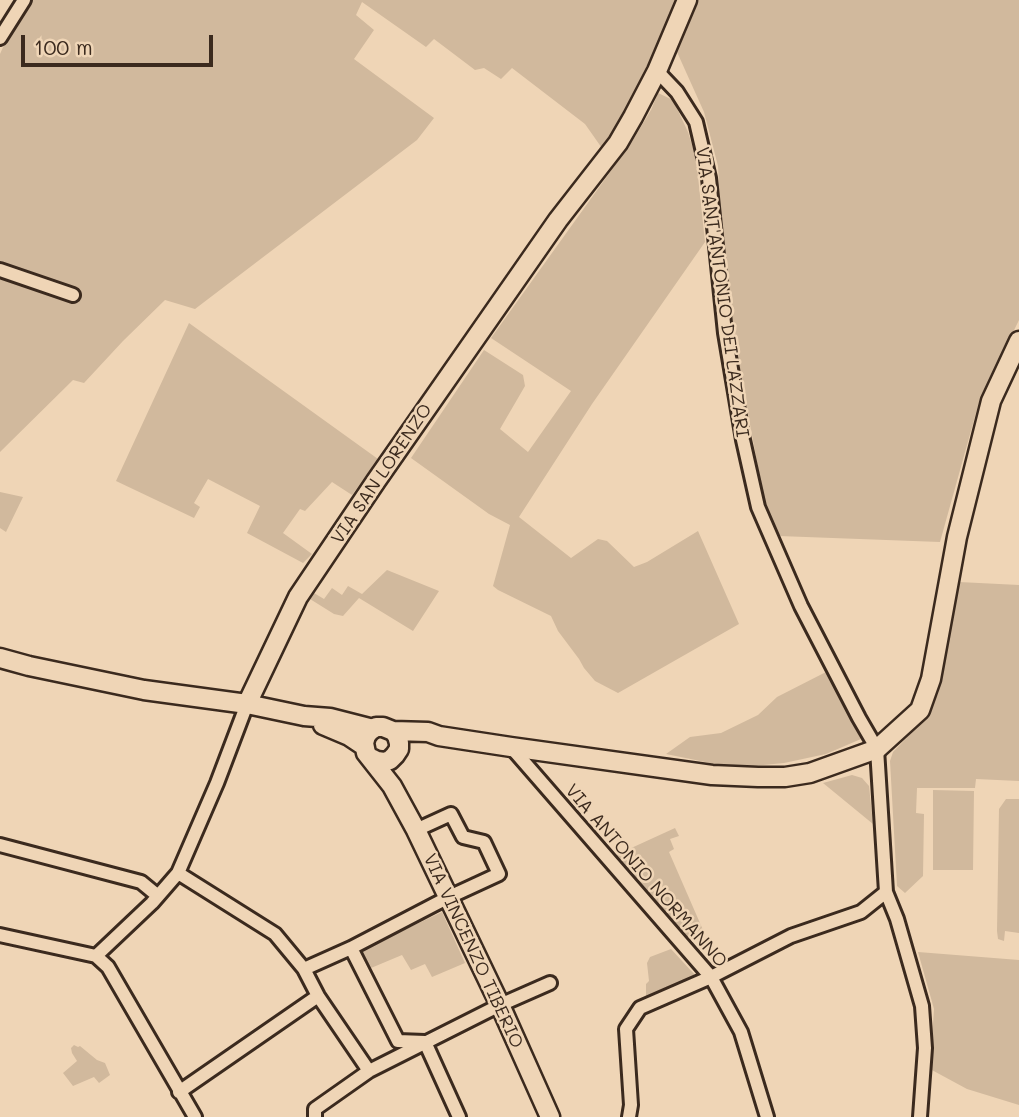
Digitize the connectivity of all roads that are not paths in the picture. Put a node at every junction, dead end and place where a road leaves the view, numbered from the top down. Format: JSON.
{"nodes":[{"id":1,"x":24,"y":0,"type":"edge"},
{"id":2,"x":687,"y":0,"type":"edge"},
{"id":3,"x":0,"y":38,"type":"edge"},
{"id":4,"x":656,"y":71,"type":"junction"},
{"id":5,"x":0,"y":270,"type":"edge"},
{"id":6,"x":73,"y":295,"type":"dead end"},
{"id":7,"x":1019,"y":341,"type":"edge"},
{"id":8,"x":0,"y":658,"type":"edge"},
{"id":9,"x":247,"y":704,"type":"junction"},
{"id":10,"x":304,"y":716,"type":"junction"},
{"id":11,"x":373,"y":729,"type":"junction"},
{"id":12,"x":393,"y":731,"type":"junction"},
{"id":13,"x":439,"y":736,"type":"junction"},
{"id":14,"x":511,"y":747,"type":"junction"},
{"id":15,"x":877,"y":750,"type":"junction"},
{"id":16,"x":367,"y":752,"type":"junction"},
{"id":17,"x":397,"y":752,"type":"junction"},
{"id":18,"x":392,"y":786,"type":"junction"},
{"id":19,"x":416,"y":830,"type":"junction"},
{"id":20,"x":0,"y":845,"type":"edge"},
{"id":21,"x":178,"y":873,"type":"junction"},
{"id":22,"x":886,"y":892,"type":"junction"},
{"id":23,"x":158,"y":896,"type":"junction"},
{"id":24,"x":447,"y":898,"type":"junction"},
{"id":25,"x":0,"y":935,"type":"edge"},
{"id":26,"x":351,"y":948,"type":"junction"},
{"id":27,"x":96,"y":956,"type":"junction"},
{"id":28,"x":304,"y":970,"type":"junction"},
{"id":29,"x":711,"y":977,"type":"junction"},
{"id":30,"x":550,"y":983,"type":"dead end"},
{"id":31,"x":318,"y":996,"type":"junction"},
{"id":32,"x":500,"y":1005,"type":"junction"},
{"id":33,"x":425,"y":1042,"type":"junction"},
{"id":34,"x":369,"y":1071,"type":"junction"},
{"id":35,"x":179,"y":1092,"type":"junction"},
{"id":36,"x":195,"y":1117,"type":"edge"},
{"id":37,"x":315,"y":1117,"type":"edge"},
{"id":38,"x":459,"y":1117,"type":"edge"},
{"id":39,"x":550,"y":1117,"type":"edge"},
{"id":40,"x":629,"y":1117,"type":"edge"},
{"id":41,"x":766,"y":1117,"type":"edge"},
{"id":42,"x":919,"y":1117,"type":"edge"}],
"edges":[{"from":1,"to":3,"type":"street"},
{"from":2,"to":4,"type":"street","name":"VIA SAN LORENZO"},
{"from":4,"to":9,"type":"street","name":"VIA SAN LORENZO"},
{"from":4,"to":15,"type":"street","name":"VIA SANT'ANTONIO DEI LAZZARI"},
{"from":5,"to":6,"type":"street"},
{"from":7,"to":15,"type":"street"},
{"from":8,"to":9,"type":"street","name":"VIA VINCENZO TIBERIO"},
{"from":9,"to":10,"type":"street","name":"VIA VINCENZO TIBERIO"},
{"from":9,"to":21,"type":"street","name":"VIA SAN LORENZO"},
{"from":10,"to":11,"type":"street","name":"VIA VINCENZO TIBERIO"},
{"from":10,"to":16,"type":"street","name":"VIA VINCENZO TIBERIO"},
{"from":11,"to":12,"type":"street"},
{"from":11,"to":16,"type":"street"},
{"from":12,"to":13,"type":"street"},
{"from":12,"to":17,"type":"street"},
{"from":13,"to":14,"type":"street"},
{"from":13,"to":17,"type":"street"},
{"from":14,"to":15,"type":"street"},
{"from":14,"to":29,"type":"street","name":"VIA ANTONIO NORMANNO"},
{"from":15,"to":22,"type":"street","name":"VIA SANT'ANTONIO DEI LAZZARI"},
{"from":16,"to":17,"type":"street"},
{"from":16,"to":18,"type":"street","name":"VIA VINCENZO TIBERIO"},
{"from":17,"to":18,"type":"street"},
{"from":18,"to":19,"type":"street","name":"VIA VINCENZO TIBERIO"},
{"from":19,"to":24,"type":"street","name":"VIA VINCENZO TIBERIO"},
{"from":19,"to":24,"type":"street"},
{"from":20,"to":23,"type":"street"},
{"from":21,"to":23,"type":"street","name":"VIA SAN LORENZO"},
{"from":21,"to":28,"type":"street"},
{"from":22,"to":29,"type":"street"},
{"from":22,"to":42,"type":"street","name":"VIA SANT'ANTONIO DEI LAZZARI"},
{"from":23,"to":27,"type":"street","name":"VIA SAN LORENZO"},
{"from":24,"to":26,"type":"street"},
{"from":24,"to":32,"type":"street","name":"VIA VINCENZO TIBERIO"},
{"from":25,"to":27,"type":"street"},
{"from":26,"to":28,"type":"street"},
{"from":26,"to":33,"type":"street"},
{"from":27,"to":35,"type":"street"},
{"from":28,"to":31,"type":"street"},
{"from":29,"to":40,"type":"street"},
{"from":29,"to":41,"type":"street","name":"VIA ANTONIO NORMANNO"},
{"from":30,"to":32,"type":"street"},
{"from":31,"to":34,"type":"street"},
{"from":31,"to":35,"type":"street"},
{"from":32,"to":33,"type":"street"},
{"from":32,"to":39,"type":"street","name":"VIA VINCENZO TIBERIO"},
{"from":33,"to":34,"type":"street"},
{"from":33,"to":38,"type":"street"},
{"from":34,"to":37,"type":"street"},
{"from":35,"to":36,"type":"street"}]}
